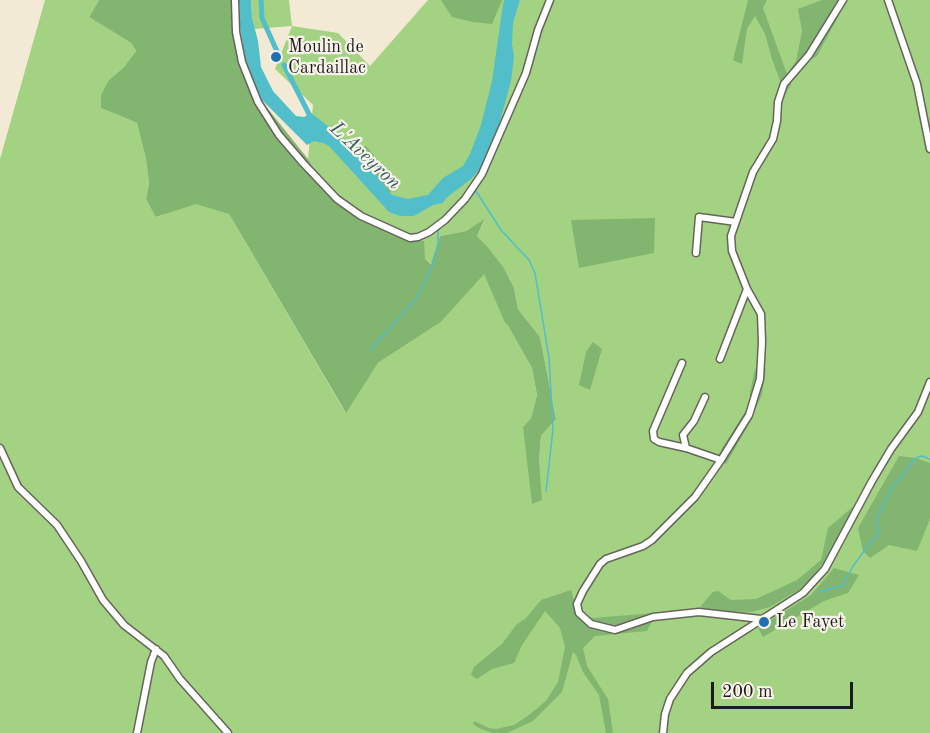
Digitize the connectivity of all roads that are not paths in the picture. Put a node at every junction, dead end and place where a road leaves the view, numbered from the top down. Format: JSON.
{"nodes":[{"id":1,"x":235,"y":0,"type":"edge"},
{"id":2,"x":550,"y":0,"type":"edge"},
{"id":3,"x":843,"y":0,"type":"edge"},
{"id":4,"x":888,"y":0,"type":"edge"},
{"id":5,"x":930,"y":148,"type":"edge"},
{"id":6,"x":736,"y":222,"type":"junction"},
{"id":7,"x":696,"y":253,"type":"dead end"},
{"id":8,"x":747,"y":289,"type":"junction"},
{"id":9,"x":720,"y":359,"type":"dead end"},
{"id":10,"x":682,"y":363,"type":"dead end"},
{"id":11,"x":930,"y":382,"type":"edge"},
{"id":12,"x":705,"y":397,"type":"dead end"},
{"id":13,"x":0,"y":448,"type":"edge"},
{"id":14,"x":686,"y":448,"type":"junction"},
{"id":15,"x":721,"y":460,"type":"junction"},
{"id":16,"x":761,"y":619,"type":"junction"},
{"id":17,"x":156,"y":649,"type":"junction"},
{"id":18,"x":137,"y":733,"type":"edge"},
{"id":19,"x":228,"y":733,"type":"edge"},
{"id":20,"x":663,"y":733,"type":"edge"}],
"edges":[{"from":1,"to":2,"type":"street"},
{"from":3,"to":6,"type":"street"},
{"from":4,"to":5,"type":"street"},
{"from":6,"to":7,"type":"street"},
{"from":6,"to":8,"type":"street"},
{"from":8,"to":9,"type":"street"},
{"from":8,"to":15,"type":"street"},
{"from":10,"to":14,"type":"street"},
{"from":11,"to":16,"type":"street"},
{"from":12,"to":14,"type":"street"},
{"from":13,"to":17,"type":"street"},
{"from":14,"to":15,"type":"street"},
{"from":15,"to":16,"type":"street"},
{"from":16,"to":20,"type":"street"},
{"from":17,"to":18,"type":"street"},
{"from":17,"to":19,"type":"street"}]}
